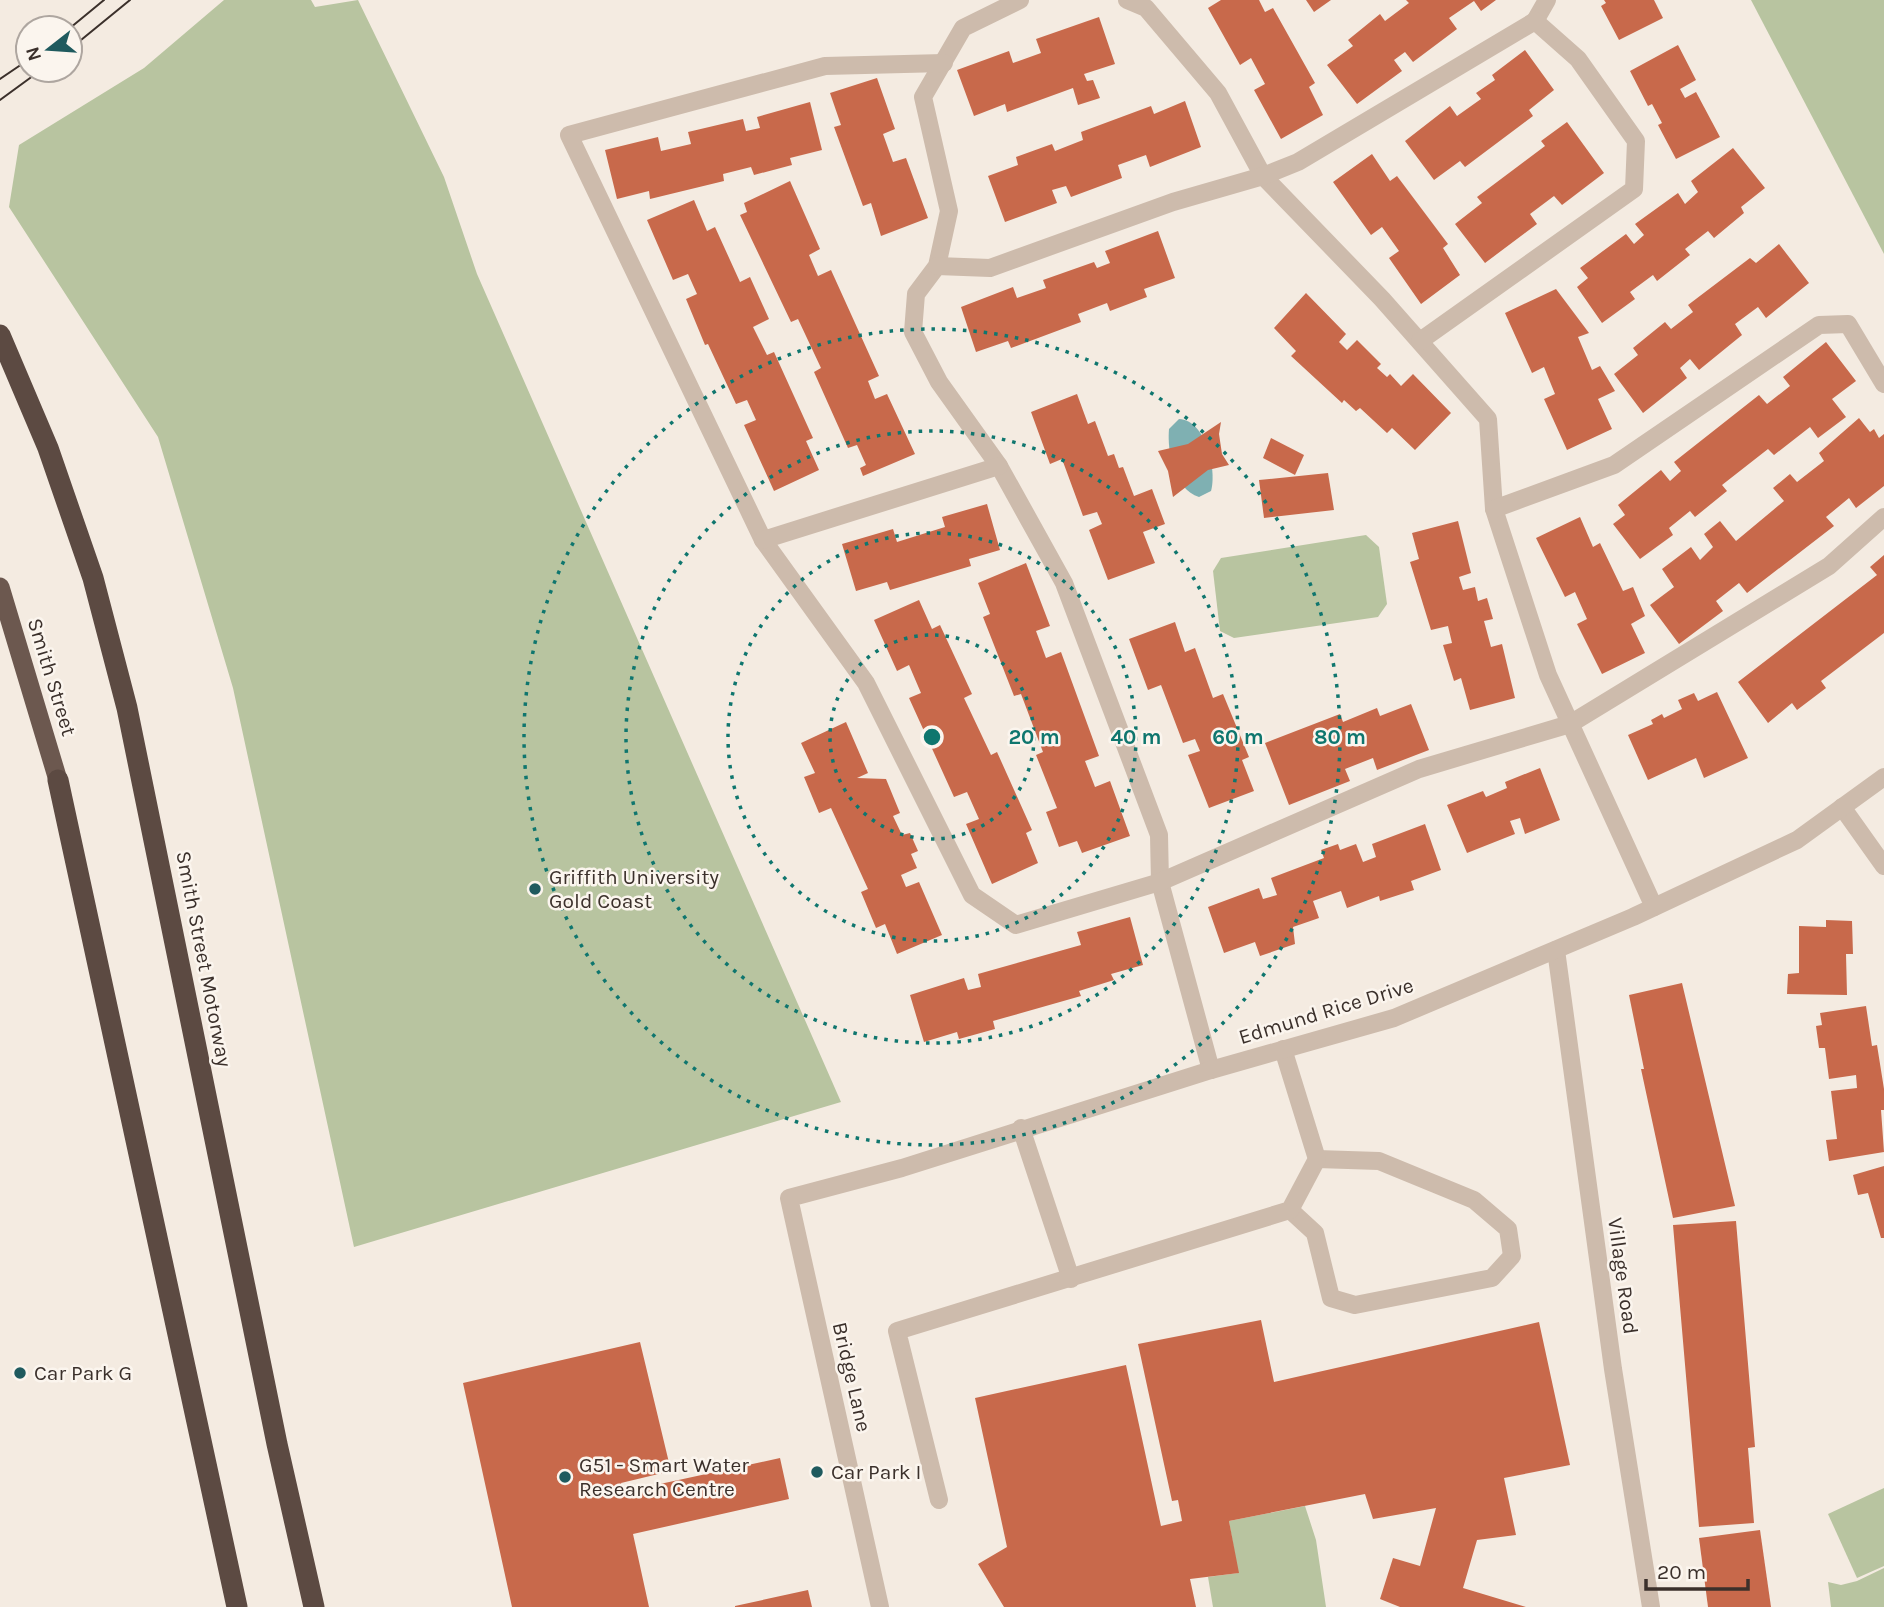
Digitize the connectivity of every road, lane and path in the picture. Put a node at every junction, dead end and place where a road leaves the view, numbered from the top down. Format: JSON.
{"nodes":[{"id":1,"x":1020,"y":0,"type":"edge"},
{"id":2,"x":1127,"y":0,"type":"edge"},
{"id":3,"x":1547,"y":0,"type":"edge"},
{"id":4,"x":1535,"y":21,"type":"junction"},
{"id":5,"x":944,"y":63,"type":"junction"},
{"id":6,"x":1263,"y":176,"type":"junction"},
{"id":7,"x":937,"y":266,"type":"junction"},
{"id":8,"x":0,"y":335,"type":"edge"},
{"id":9,"x":1420,"y":341,"type":"junction"},
{"id":10,"x":1884,"y":384,"type":"edge"},
{"id":11,"x":999,"y":466,"type":"junction"},
{"id":12,"x":1494,"y":509,"type":"junction"},
{"id":13,"x":1884,"y":517,"type":"edge"},
{"id":14,"x":763,"y":540,"type":"junction"},
{"id":15,"x":0,"y":587,"type":"edge"},
{"id":16,"x":1570,"y":724,"type":"junction"},
{"id":17,"x":1884,"y":777,"type":"edge"},
{"id":18,"x":58,"y":780,"type":"joint"},
{"id":19,"x":1842,"y":807,"type":"junction"},
{"id":20,"x":1884,"y":866,"type":"edge"},
{"id":21,"x":1160,"y":882,"type":"junction"},
{"id":22,"x":1654,"y":907,"type":"junction"},
{"id":23,"x":1556,"y":950,"type":"junction"},
{"id":24,"x":1283,"y":1049,"type":"junction"},
{"id":25,"x":1211,"y":1070,"type":"junction"},
{"id":26,"x":1021,"y":1128,"type":"junction"},
{"id":27,"x":1317,"y":1159,"type":"junction"},
{"id":28,"x":789,"y":1198,"type":"joint"},
{"id":29,"x":1290,"y":1210,"type":"junction"},
{"id":30,"x":1071,"y":1279,"type":"junction"},
{"id":31,"x":939,"y":1500,"type":"dead end"},
{"id":32,"x":237,"y":1607,"type":"edge"},
{"id":33,"x":314,"y":1607,"type":"edge"},
{"id":34,"x":880,"y":1607,"type":"edge"},
{"id":35,"x":1651,"y":1607,"type":"edge"}],
"edges":[{"from":1,"to":5,"type":"street"},
{"from":2,"to":6,"type":"street"},
{"from":3,"to":4,"type":"street"},
{"from":4,"to":6,"type":"street"},
{"from":4,"to":9,"type":"street"},
{"from":5,"to":7,"type":"street"},
{"from":5,"to":14,"type":"street"},
{"from":6,"to":7,"type":"street"},
{"from":6,"to":9,"type":"street"},
{"from":7,"to":11,"type":"street"},
{"from":8,"to":33,"type":"highway","name":"Smith Street Motorway"},
{"from":9,"to":12,"type":"street"},
{"from":10,"to":12,"type":"street"},
{"from":11,"to":14,"type":"street"},
{"from":11,"to":21,"type":"street"},
{"from":12,"to":16,"type":"street"},
{"from":13,"to":16,"type":"street"},
{"from":14,"to":21,"type":"street"},
{"from":15,"to":18,"type":"highway","name":"Smith Street"},
{"from":16,"to":21,"type":"street"},
{"from":16,"to":22,"type":"street"},
{"from":17,"to":19,"type":"street","name":"Edmund Rice Drive"},
{"from":18,"to":32,"type":"highway"},
{"from":19,"to":20,"type":"street"},
{"from":19,"to":22,"type":"street","name":"Edmund Rice Drive"},
{"from":21,"to":25,"type":"street"},
{"from":22,"to":23,"type":"street","name":"Edmund Rice Drive"},
{"from":23,"to":24,"type":"street","name":"Edmund Rice Drive"},
{"from":23,"to":35,"type":"street","name":"Village Road"},
{"from":24,"to":25,"type":"street","name":"Edmund Rice Drive"},
{"from":24,"to":27,"type":"street"},
{"from":25,"to":26,"type":"street","name":"Edmund Rice Drive"},
{"from":26,"to":28,"type":"street","name":"Edmund Rice Drive"},
{"from":26,"to":30,"type":"street"},
{"from":27,"to":29,"type":"street"},
{"from":27,"to":29,"type":"street"},
{"from":28,"to":34,"type":"street","name":"Bridge Lane"},
{"from":29,"to":30,"type":"street"},
{"from":30,"to":31,"type":"street"}]}
